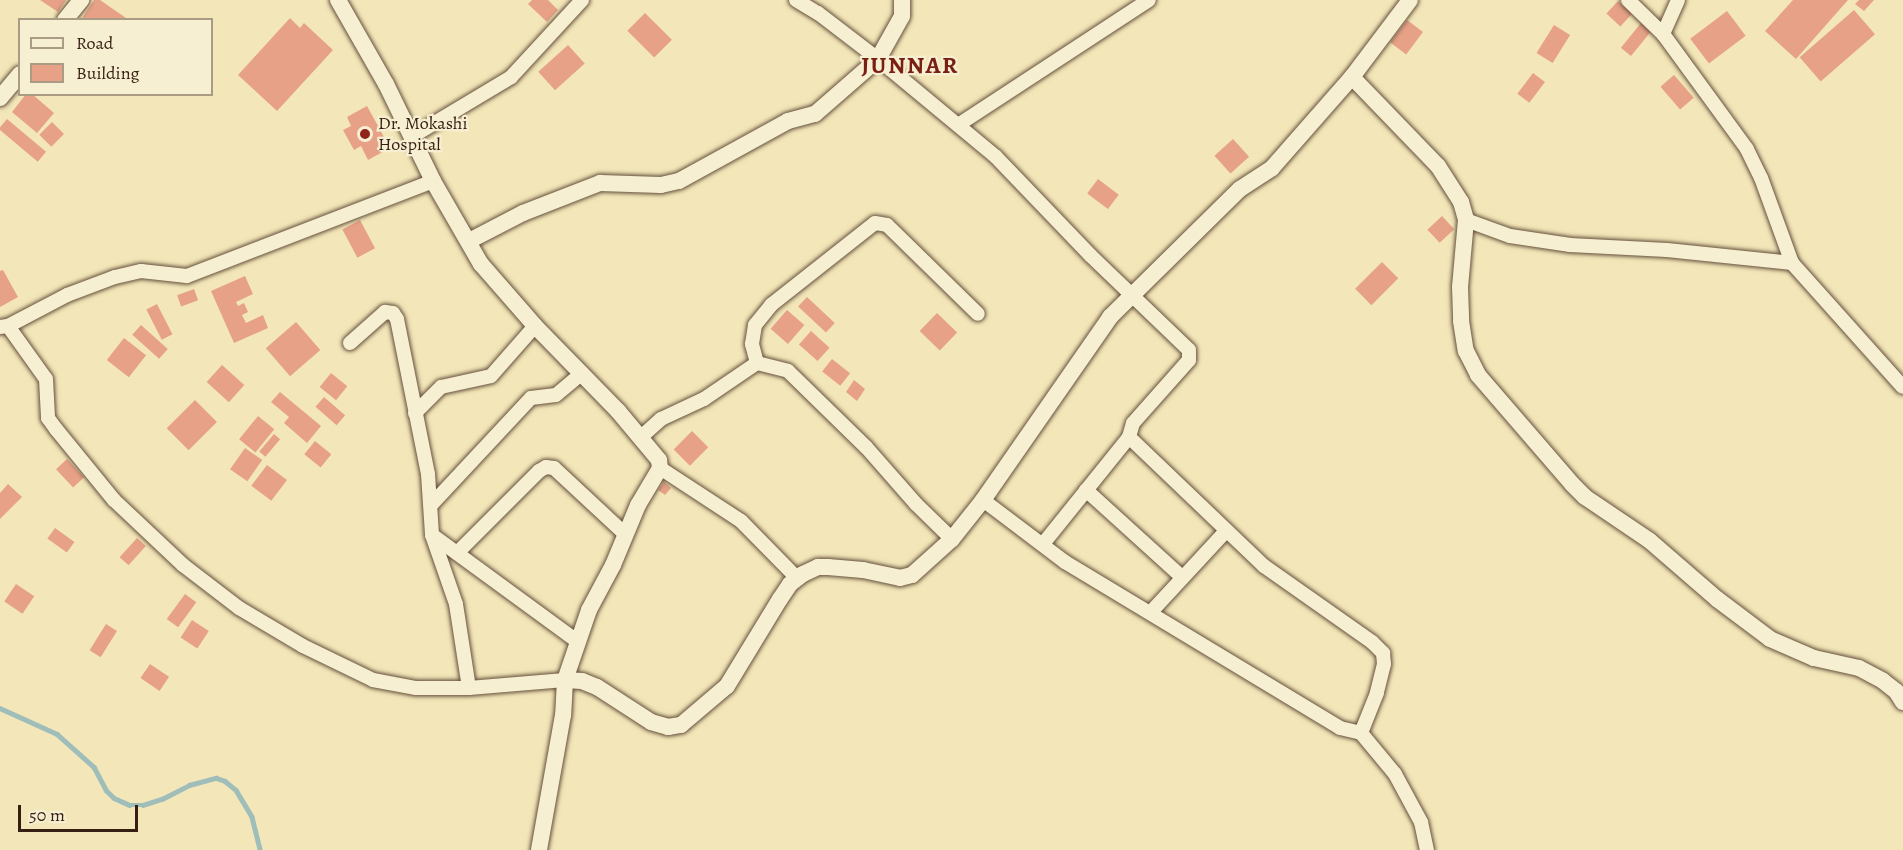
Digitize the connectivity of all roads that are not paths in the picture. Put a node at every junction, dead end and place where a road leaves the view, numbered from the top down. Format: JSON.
{"nodes":[{"id":1,"x":81,"y":0,"type":"edge"},
{"id":2,"x":338,"y":0,"type":"edge"},
{"id":3,"x":582,"y":0,"type":"edge"},
{"id":4,"x":796,"y":0,"type":"edge"},
{"id":5,"x":902,"y":0,"type":"edge"},
{"id":6,"x":1149,"y":0,"type":"edge"},
{"id":7,"x":1410,"y":0,"type":"edge"},
{"id":8,"x":1628,"y":0,"type":"edge"},
{"id":9,"x":1678,"y":0,"type":"edge"},
{"id":10,"x":67,"y":18,"type":"edge"},
{"id":11,"x":1663,"y":34,"type":"junction"},
{"id":12,"x":878,"y":59,"type":"junction"},
{"id":13,"x":18,"y":76,"type":"edge"},
{"id":14,"x":1352,"y":77,"type":"junction"},
{"id":15,"x":0,"y":98,"type":"edge"},
{"id":16,"x":958,"y":125,"type":"junction"},
{"id":17,"x":413,"y":136,"type":"junction"},
{"id":18,"x":433,"y":181,"type":"junction"},
{"id":19,"x":1466,"y":220,"type":"junction"},
{"id":20,"x":470,"y":241,"type":"junction"},
{"id":21,"x":1792,"y":263,"type":"junction"},
{"id":22,"x":1133,"y":296,"type":"junction"},
{"id":23,"x":978,"y":314,"type":"dead end"},
{"id":24,"x":4,"y":326,"type":"edge"},
{"id":25,"x":535,"y":326,"type":"junction"},
{"id":26,"x":351,"y":343,"type":"dead end"},
{"id":27,"x":757,"y":363,"type":"junction"},
{"id":28,"x":582,"y":373,"type":"junction"},
{"id":29,"x":1903,"y":387,"type":"edge"},
{"id":30,"x":415,"y":413,"type":"junction"},
{"id":31,"x":641,"y":437,"type":"junction"},
{"id":32,"x":1129,"y":437,"type":"junction"},
{"id":33,"x":660,"y":468,"type":"junction"},
{"id":34,"x":1086,"y":490,"type":"junction"},
{"id":35,"x":983,"y":500,"type":"junction"},
{"id":36,"x":432,"y":504,"type":"junction"},
{"id":37,"x":1226,"y":531,"type":"junction"},
{"id":38,"x":624,"y":533,"type":"junction"},
{"id":39,"x":432,"y":535,"type":"junction"},
{"id":40,"x":952,"y":539,"type":"junction"},
{"id":41,"x":1043,"y":544,"type":"junction"},
{"id":42,"x":457,"y":553,"type":"junction"},
{"id":43,"x":1182,"y":577,"type":"junction"},
{"id":44,"x":797,"y":578,"type":"junction"},
{"id":45,"x":1151,"y":612,"type":"junction"},
{"id":46,"x":578,"y":642,"type":"junction"},
{"id":47,"x":565,"y":680,"type":"junction"},
{"id":48,"x":468,"y":688,"type":"junction"},
{"id":49,"x":1903,"y":702,"type":"edge"},
{"id":50,"x":1361,"y":733,"type":"junction"},
{"id":51,"x":540,"y":850,"type":"edge"},
{"id":52,"x":1427,"y":850,"type":"edge"}],
"edges":[{"from":1,"to":10,"type":"street"},
{"from":2,"to":17,"type":"street"},
{"from":3,"to":17,"type":"street"},
{"from":4,"to":12,"type":"street"},
{"from":5,"to":12,"type":"street"},
{"from":6,"to":16,"type":"street"},
{"from":7,"to":14,"type":"street"},
{"from":8,"to":11,"type":"street"},
{"from":9,"to":11,"type":"street"},
{"from":11,"to":21,"type":"street"},
{"from":12,"to":16,"type":"street"},
{"from":12,"to":20,"type":"street"},
{"from":13,"to":15,"type":"street"},
{"from":14,"to":19,"type":"street"},
{"from":14,"to":22,"type":"street"},
{"from":16,"to":22,"type":"street"},
{"from":17,"to":18,"type":"street"},
{"from":18,"to":20,"type":"street"},
{"from":18,"to":24,"type":"street"},
{"from":19,"to":21,"type":"street"},
{"from":19,"to":49,"type":"street"},
{"from":20,"to":25,"type":"street"},
{"from":21,"to":29,"type":"street"},
{"from":22,"to":32,"type":"street"},
{"from":22,"to":35,"type":"street"},
{"from":23,"to":27,"type":"street"},
{"from":24,"to":48,"type":"street"},
{"from":25,"to":28,"type":"street"},
{"from":25,"to":30,"type":"street"},
{"from":26,"to":30,"type":"street"},
{"from":27,"to":31,"type":"street"},
{"from":27,"to":40,"type":"street"},
{"from":28,"to":31,"type":"street"},
{"from":28,"to":36,"type":"street"},
{"from":30,"to":36,"type":"street"},
{"from":31,"to":33,"type":"street"},
{"from":32,"to":34,"type":"street"},
{"from":32,"to":37,"type":"street"},
{"from":33,"to":38,"type":"street"},
{"from":33,"to":44,"type":"street"},
{"from":34,"to":41,"type":"street"},
{"from":34,"to":43,"type":"street"},
{"from":35,"to":40,"type":"street"},
{"from":35,"to":41,"type":"street"},
{"from":36,"to":39,"type":"street"},
{"from":37,"to":43,"type":"street"},
{"from":37,"to":50,"type":"street"},
{"from":38,"to":42,"type":"street"},
{"from":38,"to":46,"type":"street"},
{"from":39,"to":42,"type":"street"},
{"from":39,"to":48,"type":"street"},
{"from":40,"to":44,"type":"street"},
{"from":41,"to":45,"type":"street"},
{"from":42,"to":46,"type":"street"},
{"from":43,"to":45,"type":"street"},
{"from":44,"to":47,"type":"street"},
{"from":45,"to":50,"type":"street"},
{"from":46,"to":47,"type":"street"},
{"from":47,"to":48,"type":"street"},
{"from":47,"to":51,"type":"street"},
{"from":50,"to":52,"type":"street"}]}
